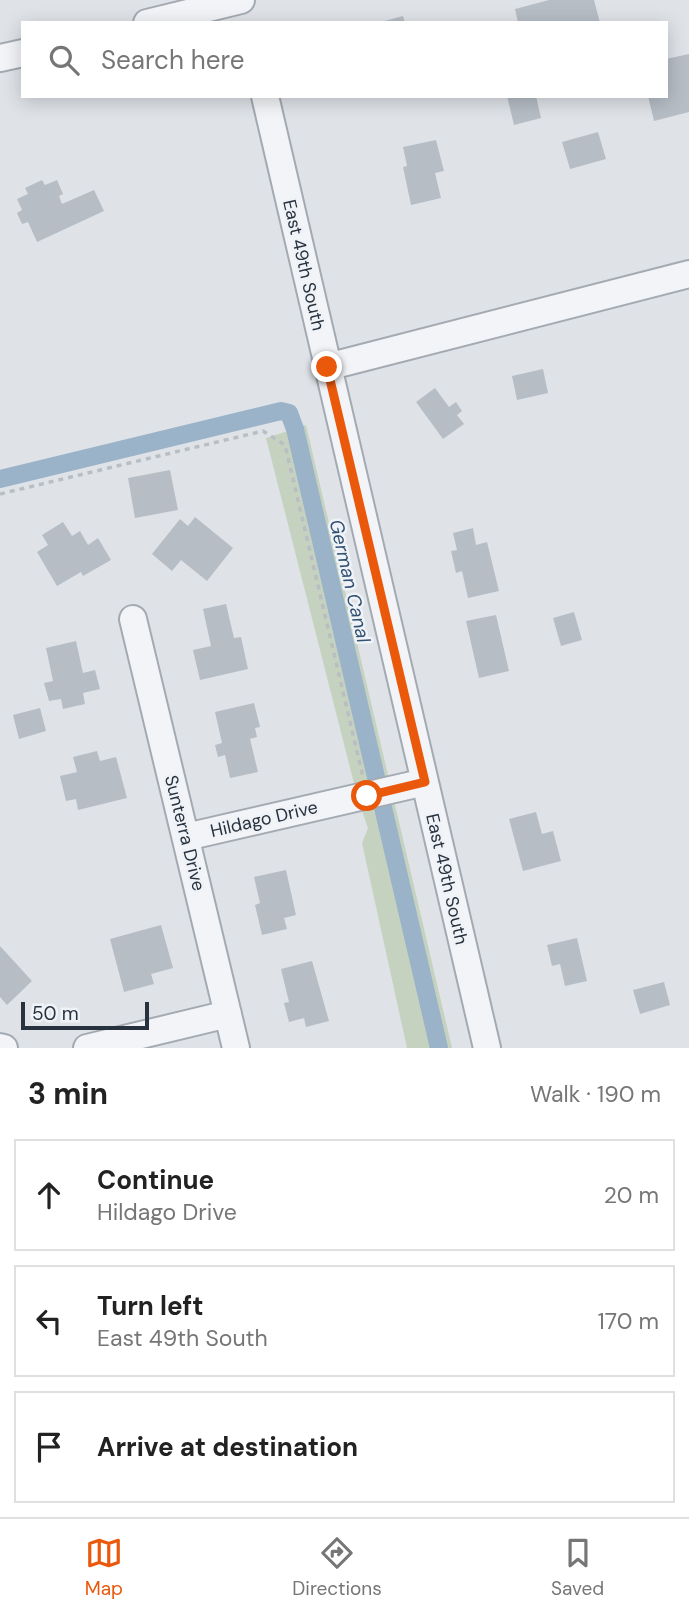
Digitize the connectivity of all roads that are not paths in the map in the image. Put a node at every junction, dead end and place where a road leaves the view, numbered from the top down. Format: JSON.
{"nodes":[{"id":1,"x":242,"y":0,"type":"edge"},
{"id":2,"x":155,"y":21,"type":"edge"},
{"id":3,"x":247,"y":21,"type":"edge"},
{"id":4,"x":21,"y":53,"type":"edge"},
{"id":5,"x":0,"y":58,"type":"edge"},
{"id":6,"x":265,"y":98,"type":"edge"},
{"id":7,"x":689,"y":274,"type":"edge"},
{"id":8,"x":327,"y":367,"type":"junction"},
{"id":9,"x":133,"y":619,"type":"dead end"},
{"id":10,"x":425,"y":782,"type":"junction"},
{"id":11,"x":186,"y":837,"type":"junction"},
{"id":12,"x":228,"y":1014,"type":"junction"},
{"id":13,"x":87,"y":1048,"type":"edge"},
{"id":14,"x":236,"y":1048,"type":"edge"},
{"id":15,"x":487,"y":1048,"type":"edge"}],
"edges":[{"from":1,"to":2,"type":"street"},
{"from":1,"to":3,"type":"street"},
{"from":4,"to":5,"type":"street"},
{"from":6,"to":8,"type":"street","name":"East 49th South"},
{"from":7,"to":8,"type":"street"},
{"from":8,"to":10,"type":"street","name":"East 49th South"},
{"from":9,"to":11,"type":"street","name":"Sunterra Drive"},
{"from":10,"to":11,"type":"street","name":"Hildago Drive"},
{"from":10,"to":15,"type":"street","name":"East 49th South"},
{"from":11,"to":12,"type":"street","name":"Sunterra Drive"},
{"from":12,"to":13,"type":"street"},
{"from":12,"to":14,"type":"street","name":"Sunterra Drive"}]}
